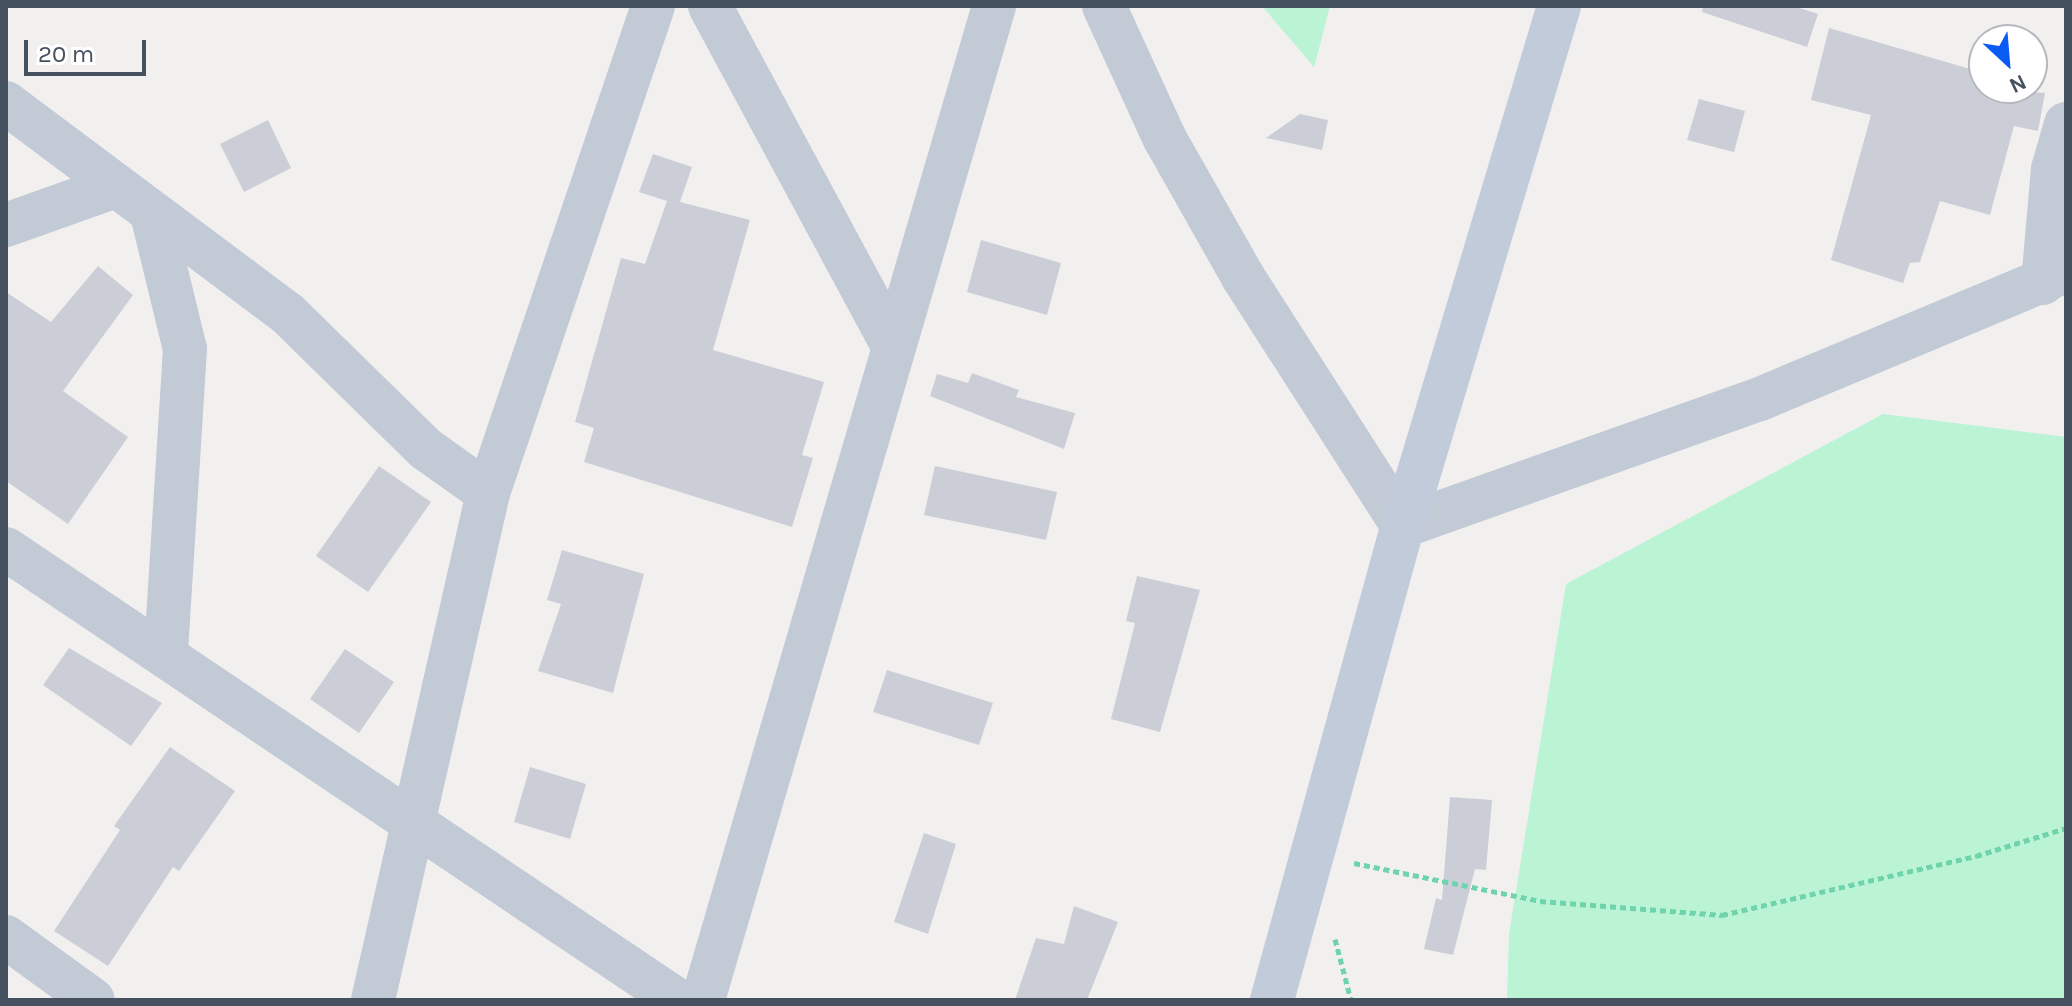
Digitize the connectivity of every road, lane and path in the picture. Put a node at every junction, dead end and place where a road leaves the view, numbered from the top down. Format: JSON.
{"nodes":[{"id":1,"x":653,"y":6,"type":"edge"},
{"id":2,"x":710,"y":6,"type":"edge"},
{"id":3,"x":994,"y":6,"type":"edge"},
{"id":4,"x":1104,"y":6,"type":"edge"},
{"id":5,"x":1559,"y":6,"type":"edge"},
{"id":6,"x":6,"y":103,"type":"edge"},
{"id":7,"x":2066,"y":124,"type":"edge"},
{"id":8,"x":2059,"y":182,"type":"edge"},
{"id":9,"x":113,"y":187,"type":"junction"},
{"id":10,"x":153,"y":218,"type":"junction"},
{"id":11,"x":6,"y":225,"type":"edge"},
{"id":12,"x":235,"y":272,"type":"junction"},
{"id":13,"x":2054,"y":277,"type":"edge"},
{"id":14,"x":893,"y":346,"type":"junction"},
{"id":15,"x":185,"y":349,"type":"junction"},
{"id":16,"x":488,"y":493,"type":"junction"},
{"id":17,"x":1403,"y":526,"type":"junction"},
{"id":18,"x":6,"y":549,"type":"edge"},
{"id":19,"x":166,"y":655,"type":"junction"},
{"id":20,"x":415,"y":821,"type":"junction"},
{"id":21,"x":2066,"y":828,"type":"edge"},
{"id":22,"x":1312,"y":855,"type":"junction"},
{"id":23,"x":1332,"y":927,"type":"dead end"},
{"id":24,"x":6,"y":937,"type":"edge"},
{"id":25,"x":52,"y":985,"type":"edge"},
{"id":26,"x":93,"y":1000,"type":"edge"},
{"id":27,"x":373,"y":1000,"type":"edge"},
{"id":28,"x":677,"y":1000,"type":"edge"},
{"id":29,"x":703,"y":1000,"type":"edge"},
{"id":30,"x":1272,"y":1000,"type":"edge"},
{"id":31,"x":1351,"y":1000,"type":"edge"}],
"edges":[{"from":1,"to":16,"type":"street"},
{"from":2,"to":14,"type":"street"},
{"from":3,"to":14,"type":"street"},
{"from":4,"to":17,"type":"street"},
{"from":5,"to":17,"type":"street"},
{"from":6,"to":9,"type":"street"},
{"from":7,"to":8,"type":"street"},
{"from":8,"to":13,"type":"street"},
{"from":9,"to":10,"type":"street"},
{"from":9,"to":11,"type":"street"},
{"from":10,"to":12,"type":"street"},
{"from":10,"to":15,"type":"street"},
{"from":12,"to":15,"type":"street"},
{"from":12,"to":16,"type":"street"},
{"from":13,"to":17,"type":"street"},
{"from":14,"to":29,"type":"street"},
{"from":15,"to":19,"type":"street"},
{"from":16,"to":20,"type":"street"},
{"from":17,"to":22,"type":"street"},
{"from":18,"to":19,"type":"street"},
{"from":19,"to":20,"type":"street"},
{"from":20,"to":27,"type":"street"},
{"from":20,"to":28,"type":"street"},
{"from":21,"to":22,"type":"path"},
{"from":22,"to":30,"type":"street"},
{"from":23,"to":31,"type":"path"},
{"from":24,"to":25,"type":"street"},
{"from":25,"to":26,"type":"street"}]}
